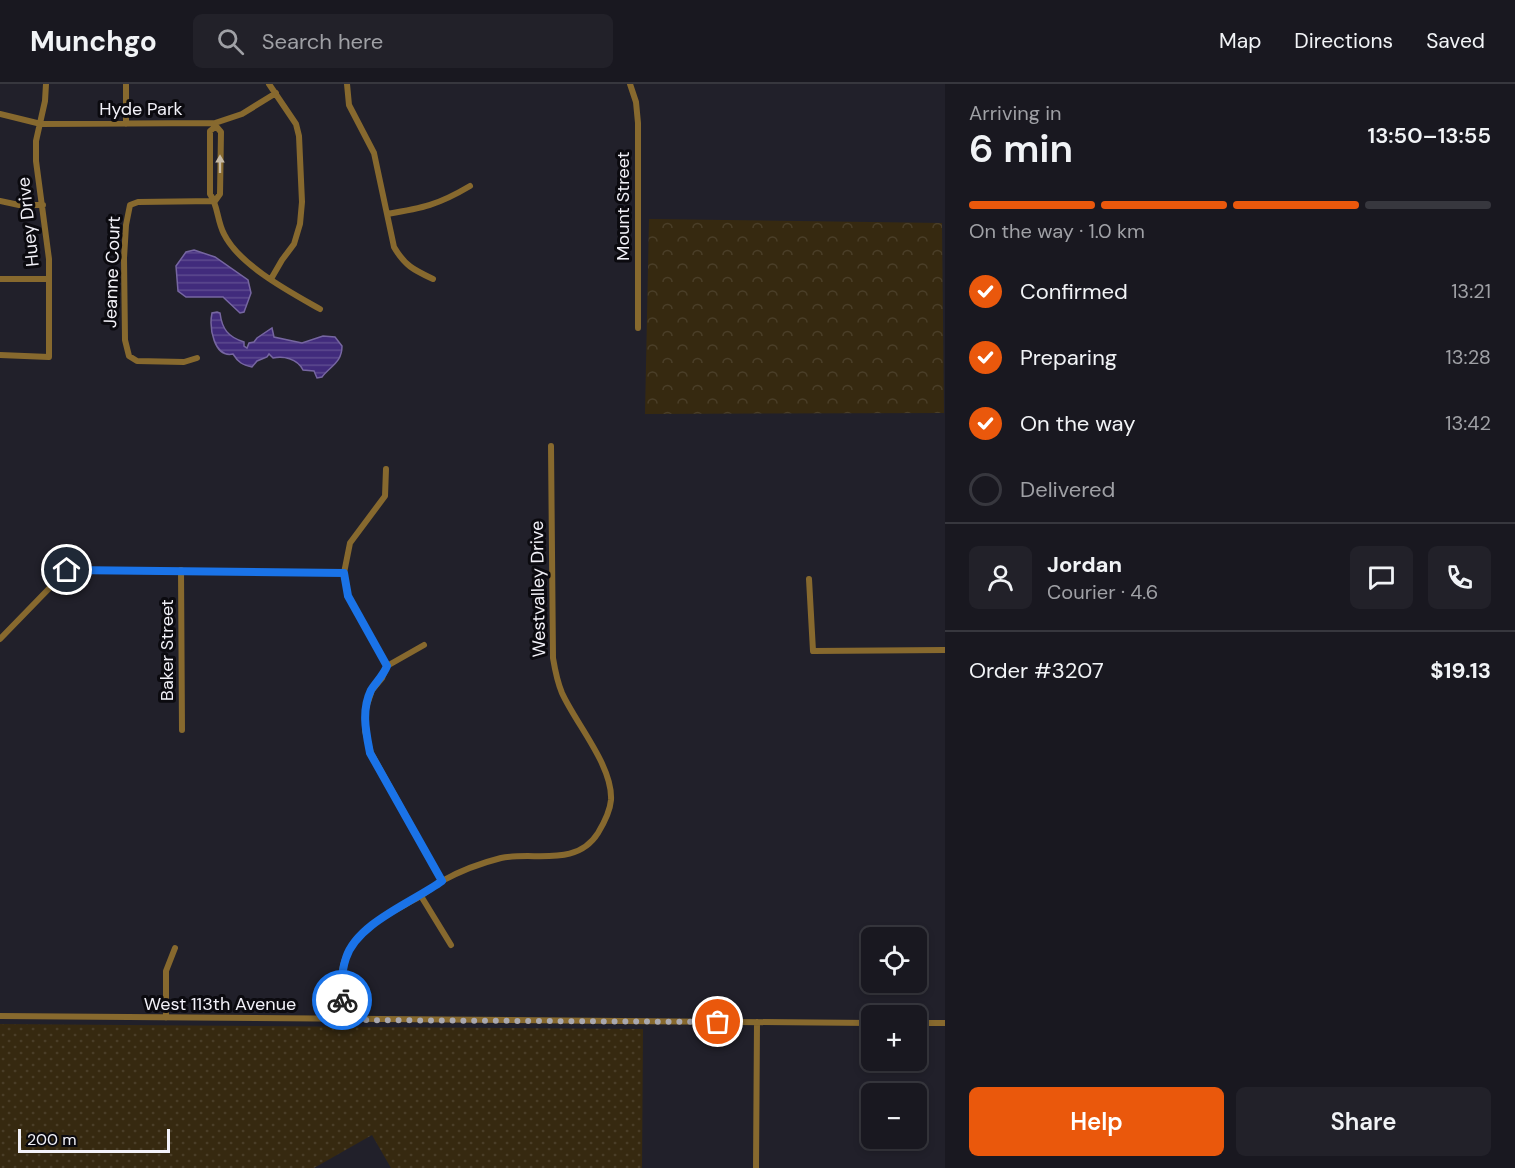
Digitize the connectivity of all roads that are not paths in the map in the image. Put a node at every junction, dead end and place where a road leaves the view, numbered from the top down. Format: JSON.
{"nodes":[{"id":1,"x":46,"y":84,"type":"edge"},
{"id":2,"x":126,"y":84,"type":"edge"},
{"id":3,"x":269,"y":84,"type":"edge"},
{"id":4,"x":347,"y":84,"type":"edge"},
{"id":5,"x":630,"y":84,"type":"edge"},
{"id":6,"x":276,"y":93,"type":"junction"},
{"id":7,"x":0,"y":114,"type":"edge"},
{"id":8,"x":40,"y":124,"type":"junction"},
{"id":9,"x":126,"y":124,"type":"junction"},
{"id":10,"x":215,"y":125,"type":"junction"},
{"id":11,"x":470,"y":186,"type":"dead end"},
{"id":12,"x":0,"y":201,"type":"edge"},
{"id":13,"x":215,"y":201,"type":"junction"},
{"id":14,"x":43,"y":205,"type":"junction"},
{"id":15,"x":387,"y":214,"type":"junction"},
{"id":16,"x":0,"y":279,"type":"edge"},
{"id":17,"x":49,"y":279,"type":"junction"},
{"id":18,"x":271,"y":279,"type":"junction"},
{"id":19,"x":433,"y":279,"type":"dead end"},
{"id":20,"x":320,"y":309,"type":"dead end"},
{"id":21,"x":638,"y":328,"type":"dead end"},
{"id":22,"x":0,"y":355,"type":"edge"},
{"id":23,"x":197,"y":358,"type":"dead end"},
{"id":24,"x":551,"y":446,"type":"dead end"},
{"id":25,"x":386,"y":469,"type":"dead end"},
{"id":26,"x":181,"y":570,"type":"junction"},
{"id":27,"x":344,"y":573,"type":"junction"},
{"id":28,"x":809,"y":579,"type":"dead end"},
{"id":29,"x":0,"y":639,"type":"edge"},
{"id":30,"x":424,"y":645,"type":"dead end"},
{"id":31,"x":945,"y":650,"type":"edge"},
{"id":32,"x":387,"y":666,"type":"junction"},
{"id":33,"x":182,"y":730,"type":"dead end"},
{"id":34,"x":442,"y":881,"type":"junction"},
{"id":35,"x":422,"y":896,"type":"junction"},
{"id":36,"x":451,"y":945,"type":"dead end"},
{"id":37,"x":175,"y":948,"type":"dead end"},
{"id":38,"x":0,"y":1016,"type":"edge"},
{"id":39,"x":166,"y":1018,"type":"junction"},
{"id":40,"x":343,"y":1020,"type":"junction"},
{"id":41,"x":757,"y":1022,"type":"junction"},
{"id":42,"x":861,"y":1023,"type":"edge"},
{"id":43,"x":927,"y":1023,"type":"edge"},
{"id":44,"x":945,"y":1023,"type":"edge"},
{"id":45,"x":756,"y":1168,"type":"edge"}],
"edges":[{"from":1,"to":8,"type":"street","name":"Huey Drive"},
{"from":2,"to":9,"type":"street"},
{"from":3,"to":6,"type":"street"},
{"from":4,"to":15,"type":"street"},
{"from":5,"to":21,"type":"street","name":"Mount Street"},
{"from":6,"to":10,"type":"street","name":"Hyde Park"},
{"from":6,"to":18,"type":"street"},
{"from":7,"to":8,"type":"street","name":"Hyde Park"},
{"from":8,"to":9,"type":"street","name":"Hyde Park"},
{"from":8,"to":14,"type":"street","name":"Huey Drive"},
{"from":9,"to":10,"type":"street","name":"Hyde Park"},
{"from":13,"to":10,"type":"street","one_way":true},
{"from":10,"to":13,"type":"street"},
{"from":11,"to":15,"type":"street"},
{"from":12,"to":14,"type":"street"},
{"from":13,"to":18,"type":"street"},
{"from":13,"to":23,"type":"street","name":"Jeanne Court"},
{"from":14,"to":17,"type":"street","name":"Huey Drive"},
{"from":15,"to":19,"type":"street"},
{"from":16,"to":17,"type":"street"},
{"from":17,"to":22,"type":"street","name":"Huey Drive"},
{"from":18,"to":20,"type":"street"},
{"from":24,"to":34,"type":"street","name":"Westvalley Drive"},
{"from":25,"to":27,"type":"street"},
{"from":26,"to":27,"type":"street"},
{"from":26,"to":29,"type":"street"},
{"from":26,"to":33,"type":"street","name":"Baker Street"},
{"from":27,"to":32,"type":"street"},
{"from":28,"to":31,"type":"street"},
{"from":30,"to":32,"type":"street"},
{"from":32,"to":34,"type":"street"},
{"from":34,"to":35,"type":"street","name":"Westvalley Drive"},
{"from":35,"to":36,"type":"street"},
{"from":35,"to":40,"type":"street","name":"Westvalley Drive"},
{"from":37,"to":39,"type":"street"},
{"from":38,"to":39,"type":"street","name":"West 113th Avenue"},
{"from":39,"to":40,"type":"street","name":"West 113th Avenue"},
{"from":40,"to":41,"type":"street","name":"West 113th Avenue"},
{"from":41,"to":42,"type":"street","name":"West 113th Avenue"},
{"from":41,"to":45,"type":"street"},
{"from":43,"to":44,"type":"street"}]}
